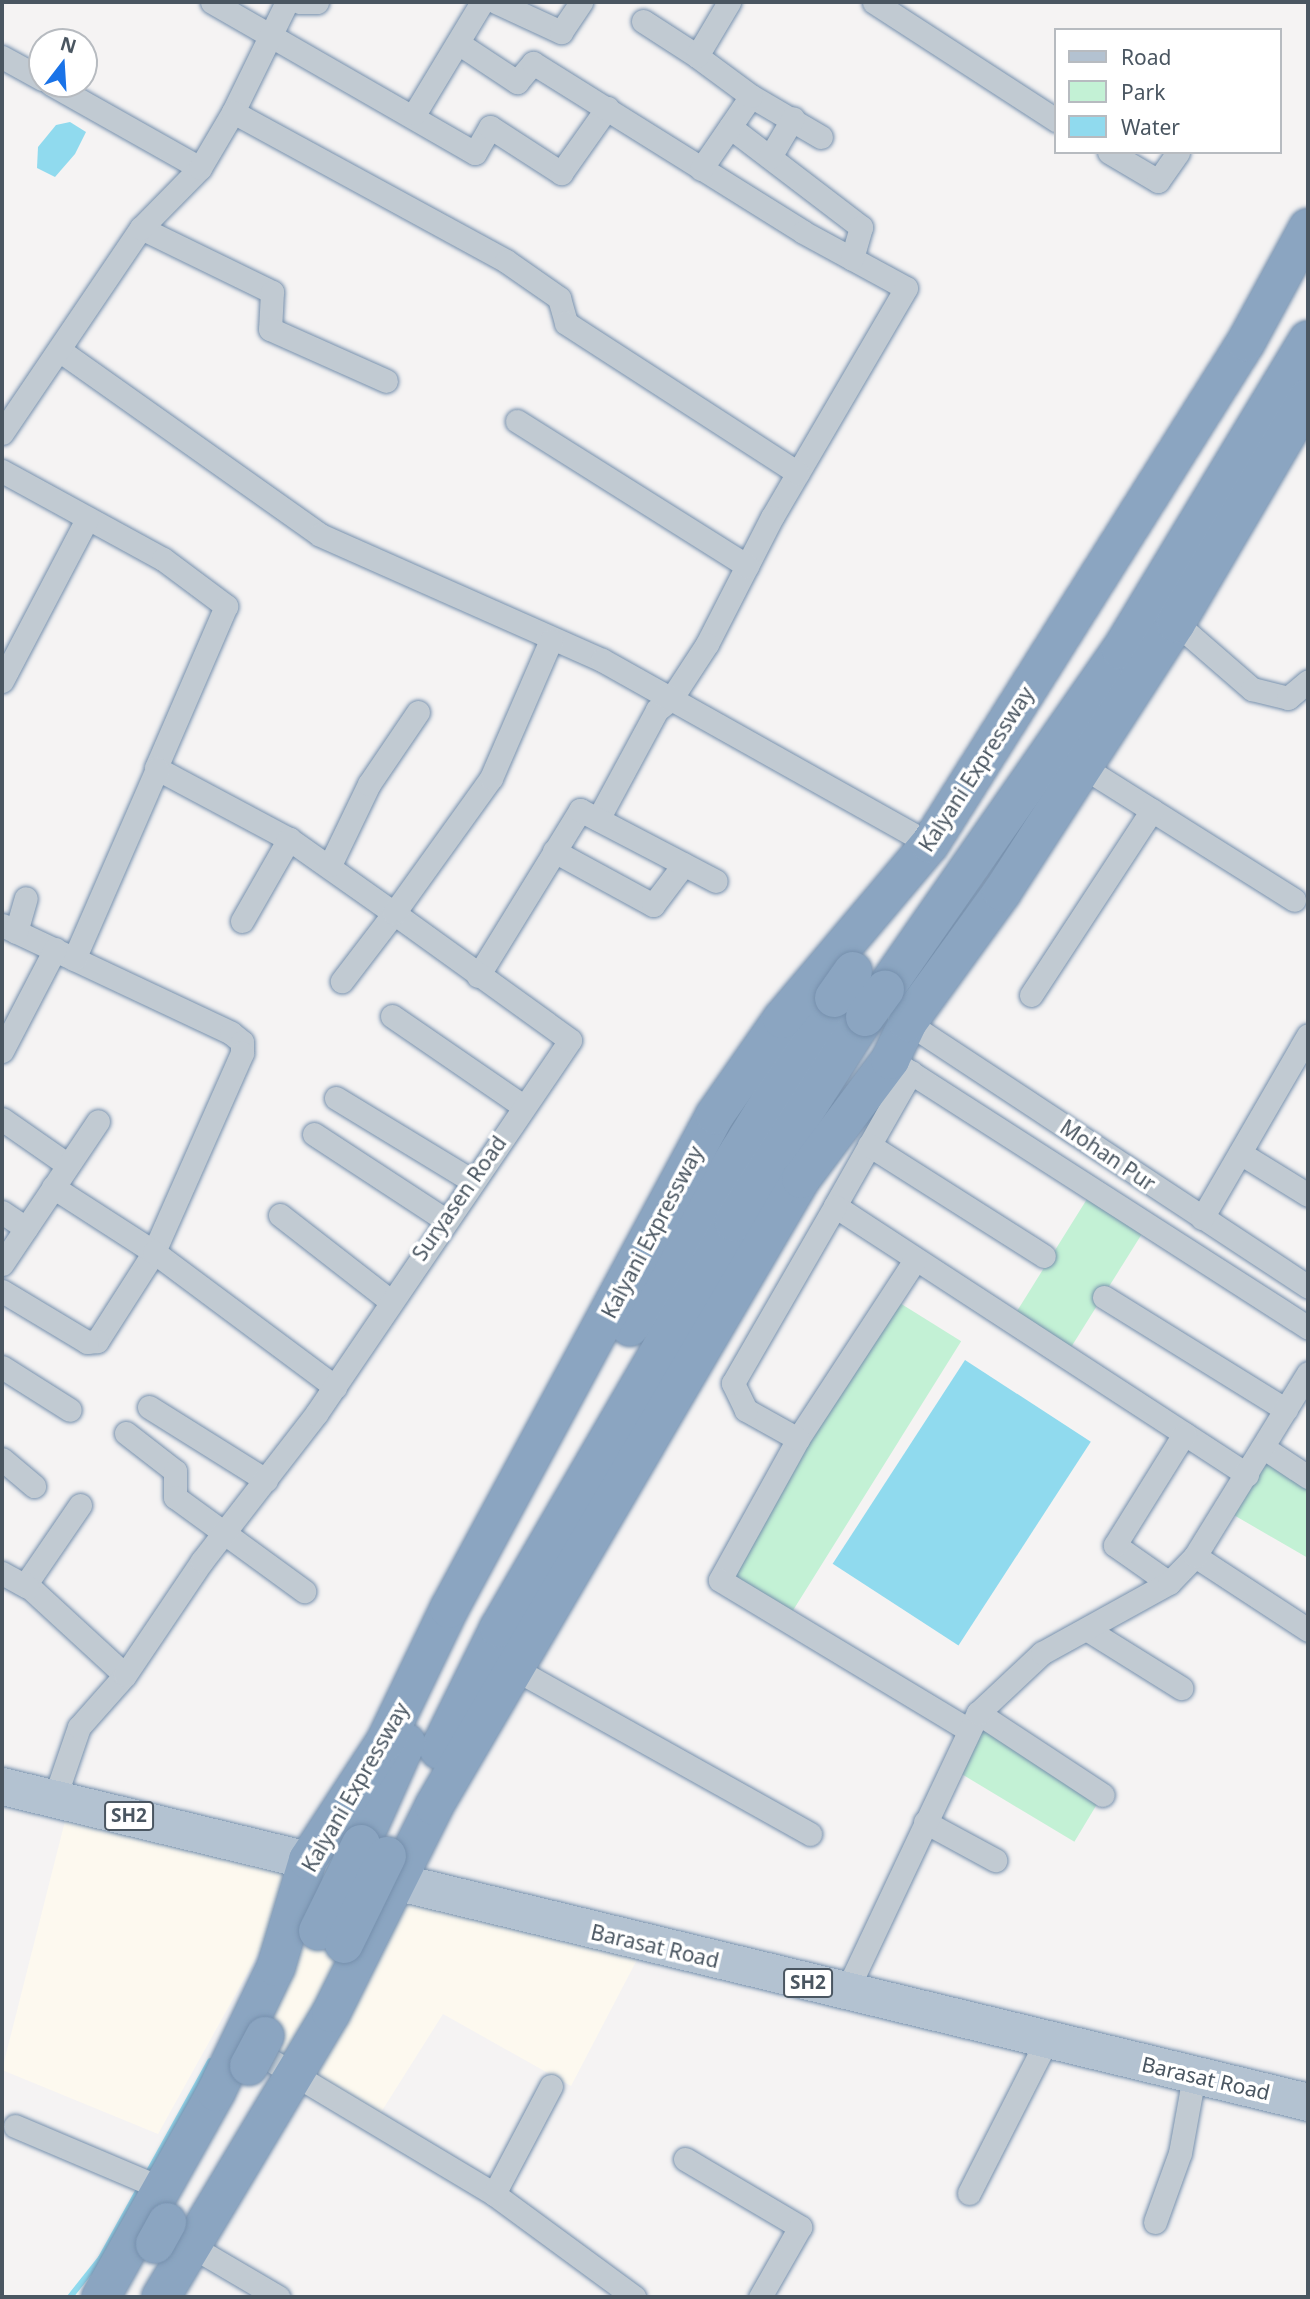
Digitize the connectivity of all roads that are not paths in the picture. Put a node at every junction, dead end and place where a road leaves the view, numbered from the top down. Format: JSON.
{"nodes":[{"id":1,"x":212,"y":2,"type":"edge"},
{"id":2,"x":287,"y":2,"type":"edge"},
{"id":3,"x":300,"y":2,"type":"edge"},
{"id":4,"x":317,"y":2,"type":"edge"},
{"id":5,"x":482,"y":2,"type":"edge"},
{"id":6,"x":496,"y":2,"type":"edge"},
{"id":7,"x":581,"y":2,"type":"edge"},
{"id":8,"x":729,"y":2,"type":"edge"},
{"id":9,"x":874,"y":2,"type":"edge"},
{"id":10,"x":643,"y":21,"type":"dead end"},
{"id":11,"x":268,"y":31,"type":"junction"},
{"id":12,"x":458,"y":43,"type":"junction"},
{"id":13,"x":697,"y":56,"type":"junction"},
{"id":14,"x":2,"y":57,"type":"edge"},
{"id":15,"x":28,"y":71,"type":"edge"},
{"id":16,"x":751,"y":96,"type":"junction"},
{"id":17,"x":76,"y":98,"type":"edge"},
{"id":18,"x":607,"y":108,"type":"junction"},
{"id":19,"x":233,"y":112,"type":"junction"},
{"id":20,"x":415,"y":113,"type":"junction"},
{"id":21,"x":793,"y":118,"type":"junction"},
{"id":22,"x":1054,"y":119,"type":"edge"},
{"id":23,"x":730,"y":127,"type":"junction"},
{"id":24,"x":821,"y":136,"type":"dead end"},
{"id":25,"x":1112,"y":154,"type":"edge"},
{"id":26,"x":1177,"y":154,"type":"edge"},
{"id":27,"x":770,"y":157,"type":"junction"},
{"id":28,"x":200,"y":168,"type":"junction"},
{"id":29,"x":701,"y":169,"type":"junction"},
{"id":30,"x":141,"y":228,"type":"junction"},
{"id":31,"x":1308,"y":228,"type":"edge"},
{"id":32,"x":852,"y":259,"type":"junction"},
{"id":33,"x":1308,"y":270,"type":"edge"},
{"id":34,"x":1308,"y":340,"type":"edge"},
{"id":35,"x":62,"y":352,"type":"junction"},
{"id":36,"x":386,"y":381,"type":"dead end"},
{"id":37,"x":1308,"y":398,"type":"edge"},
{"id":38,"x":517,"y":421,"type":"dead end"},
{"id":39,"x":2,"y":433,"type":"edge"},
{"id":40,"x":2,"y":471,"type":"edge"},
{"id":41,"x":798,"y":473,"type":"junction"},
{"id":42,"x":88,"y":519,"type":"junction"},
{"id":43,"x":747,"y":566,"type":"junction"},
{"id":44,"x":1176,"y":623,"type":"junction"},
{"id":45,"x":551,"y":640,"type":"junction"},
{"id":46,"x":2,"y":681,"type":"edge"},
{"id":47,"x":1308,"y":681,"type":"edge"},
{"id":48,"x":1287,"y":698,"type":"junction"},
{"id":49,"x":671,"y":699,"type":"junction"},
{"id":50,"x":1308,"y":710,"type":"edge"},
{"id":51,"x":418,"y":712,"type":"dead end"},
{"id":52,"x":1080,"y":765,"type":"junction"},
{"id":53,"x":157,"y":769,"type":"junction"},
{"id":54,"x":1152,"y":810,"type":"junction"},
{"id":55,"x":598,"y":818,"type":"junction"},
{"id":56,"x":289,"y":839,"type":"junction"},
{"id":57,"x":930,"y":844,"type":"junction"},
{"id":58,"x":554,"y":852,"type":"junction"},
{"id":59,"x":684,"y":864,"type":"junction"},
{"id":60,"x":330,"y":865,"type":"junction"},
{"id":61,"x":716,"y":881,"type":"dead end"},
{"id":62,"x":26,"y":898,"type":"dead end"},
{"id":63,"x":1294,"y":900,"type":"dead end"},
{"id":64,"x":394,"y":913,"type":"junction"},
{"id":65,"x":242,"y":921,"type":"dead end"},
{"id":66,"x":9,"y":928,"type":"edge"},
{"id":67,"x":65,"y":954,"type":"junction"},
{"id":68,"x":478,"y":976,"type":"junction"},
{"id":69,"x":342,"y":981,"type":"dead end"},
{"id":70,"x":852,"y":990,"type":"junction"},
{"id":71,"x":1031,"y":995,"type":"dead end"},
{"id":72,"x":392,"y":1016,"type":"dead end"},
{"id":73,"x":908,"y":1022,"type":"junction"},
{"id":74,"x":1308,"y":1035,"type":"edge"},
{"id":75,"x":2,"y":1051,"type":"edge"},
{"id":76,"x":901,"y":1066,"type":"junction"},
{"id":77,"x":336,"y":1098,"type":"dead end"},
{"id":78,"x":523,"y":1106,"type":"junction"},
{"id":79,"x":2,"y":1119,"type":"edge"},
{"id":80,"x":98,"y":1121,"type":"dead end"},
{"id":81,"x":314,"y":1134,"type":"dead end"},
{"id":82,"x":869,"y":1144,"type":"junction"},
{"id":83,"x":1240,"y":1153,"type":"junction"},
{"id":84,"x":68,"y":1166,"type":"junction"},
{"id":85,"x":471,"y":1180,"type":"junction"},
{"id":86,"x":52,"y":1188,"type":"junction"},
{"id":87,"x":1308,"y":1195,"type":"edge"},
{"id":88,"x":835,"y":1206,"type":"junction"},
{"id":89,"x":2,"y":1212,"type":"edge"},
{"id":90,"x":280,"y":1214,"type":"dead end"},
{"id":91,"x":1202,"y":1218,"type":"junction"},
{"id":92,"x":444,"y":1219,"type":"junction"},
{"id":93,"x":26,"y":1228,"type":"junction"},
{"id":94,"x":154,"y":1252,"type":"junction"},
{"id":95,"x":1044,"y":1256,"type":"dead end"},
{"id":96,"x":915,"y":1260,"type":"junction"},
{"id":97,"x":2,"y":1264,"type":"edge"},
{"id":98,"x":1308,"y":1287,"type":"edge"},
{"id":99,"x":2,"y":1291,"type":"edge"},
{"id":100,"x":1104,"y":1297,"type":"dead end"},
{"id":101,"x":388,"y":1299,"type":"junction"},
{"id":102,"x":1308,"y":1328,"type":"edge"},
{"id":103,"x":2,"y":1367,"type":"edge"},
{"id":104,"x":1308,"y":1373,"type":"edge"},
{"id":105,"x":335,"y":1387,"type":"junction"},
{"id":106,"x":149,"y":1408,"type":"dead end"},
{"id":107,"x":70,"y":1410,"type":"dead end"},
{"id":108,"x":1286,"y":1410,"type":"junction"},
{"id":109,"x":126,"y":1433,"type":"dead end"},
{"id":110,"x":1184,"y":1434,"type":"junction"},
{"id":111,"x":798,"y":1439,"type":"junction"},
{"id":112,"x":1264,"y":1448,"type":"junction"},
{"id":113,"x":2,"y":1459,"type":"edge"},
{"id":114,"x":1247,"y":1475,"type":"junction"},
{"id":115,"x":1308,"y":1477,"type":"edge"},
{"id":116,"x":265,"y":1480,"type":"junction"},
{"id":117,"x":34,"y":1486,"type":"dead end"},
{"id":118,"x":80,"y":1505,"type":"dead end"},
{"id":119,"x":226,"y":1531,"type":"junction"},
{"id":120,"x":1195,"y":1556,"type":"junction"},
{"id":121,"x":2,"y":1573,"type":"edge"},
{"id":122,"x":1169,"y":1583,"type":"junction"},
{"id":123,"x":27,"y":1587,"type":"junction"},
{"id":124,"x":304,"y":1591,"type":"dead end"},
{"id":125,"x":1088,"y":1630,"type":"junction"},
{"id":126,"x":1308,"y":1630,"type":"edge"},
{"id":127,"x":515,"y":1669,"type":"junction"},
{"id":128,"x":124,"y":1675,"type":"junction"},
{"id":129,"x":1181,"y":1688,"type":"dead end"},
{"id":130,"x":972,"y":1721,"type":"junction"},
{"id":131,"x":2,"y":1786,"type":"edge"},
{"id":132,"x":1103,"y":1795,"type":"dead end"},
{"id":133,"x":55,"y":1797,"type":"junction"},
{"id":134,"x":925,"y":1822,"type":"junction"},
{"id":135,"x":810,"y":1834,"type":"dead end"},
{"id":136,"x":308,"y":1860,"type":"junction"},
{"id":137,"x":995,"y":1860,"type":"dead end"},
{"id":138,"x":383,"y":1861,"type":"junction"},
{"id":139,"x":846,"y":1992,"type":"junction"},
{"id":140,"x":1047,"y":2040,"type":"junction"},
{"id":141,"x":273,"y":2061,"type":"junction"},
{"id":142,"x":1194,"y":2076,"type":"junction"},
{"id":143,"x":551,"y":2086,"type":"dead end"},
{"id":144,"x":1308,"y":2102,"type":"edge"},
{"id":145,"x":15,"y":2126,"type":"dead end"},
{"id":146,"x":685,"y":2159,"type":"dead end"},
{"id":147,"x":969,"y":2193,"type":"dead end"},
{"id":148,"x":494,"y":2194,"type":"junction"},
{"id":149,"x":166,"y":2221,"type":"junction"},
{"id":150,"x":1155,"y":2222,"type":"dead end"},
{"id":151,"x":101,"y":2297,"type":"edge"},
{"id":152,"x":127,"y":2297,"type":"edge"},
{"id":153,"x":148,"y":2297,"type":"edge"},
{"id":154,"x":161,"y":2297,"type":"edge"},
{"id":155,"x":181,"y":2297,"type":"edge"},
{"id":156,"x":278,"y":2297,"type":"edge"},
{"id":157,"x":634,"y":2297,"type":"edge"},
{"id":158,"x":760,"y":2297,"type":"edge"}],
"edges":[{"from":1,"to":11,"type":"street"},
{"from":2,"to":11,"type":"street"},
{"from":3,"to":4,"type":"street"},
{"from":5,"to":12,"type":"street"},
{"from":6,"to":7,"type":"street"},
{"from":8,"to":13,"type":"street"},
{"from":9,"to":22,"type":"street"},
{"from":10,"to":13,"type":"street"},
{"from":11,"to":19,"type":"street"},
{"from":11,"to":20,"type":"street"},
{"from":12,"to":18,"type":"street"},
{"from":12,"to":20,"type":"street"},
{"from":13,"to":16,"type":"street"},
{"from":14,"to":15,"type":"street"},
{"from":16,"to":21,"type":"street"},
{"from":16,"to":23,"type":"street"},
{"from":17,"to":28,"type":"street"},
{"from":18,"to":20,"type":"street"},
{"from":18,"to":29,"type":"street"},
{"from":19,"to":28,"type":"street"},
{"from":19,"to":41,"type":"street"},
{"from":21,"to":24,"type":"street"},
{"from":21,"to":27,"type":"street"},
{"from":23,"to":27,"type":"street"},
{"from":23,"to":29,"type":"street"},
{"from":25,"to":26,"type":"street"},
{"from":27,"to":32,"type":"street"},
{"from":28,"to":30,"type":"street"},
{"from":29,"to":32,"type":"street"},
{"from":30,"to":35,"type":"street"},
{"from":30,"to":36,"type":"street"},
{"from":31,"to":57,"type":"highway","name":"Kalyani Expressway"},
{"from":32,"to":41,"type":"street"},
{"from":33,"to":70,"type":"highway"},
{"from":34,"to":70,"type":"highway"},
{"from":35,"to":39,"type":"street"},
{"from":35,"to":45,"type":"street"},
{"from":37,"to":44,"type":"highway"},
{"from":38,"to":43,"type":"street"},
{"from":40,"to":42,"type":"street"},
{"from":41,"to":43,"type":"street"},
{"from":42,"to":46,"type":"street"},
{"from":42,"to":53,"type":"street"},
{"from":43,"to":49,"type":"street"},
{"from":44,"to":48,"type":"street"},
{"from":44,"to":52,"type":"highway"},
{"from":45,"to":49,"type":"street"},
{"from":45,"to":64,"type":"street"},
{"from":47,"to":48,"type":"street"},
{"from":48,"to":50,"type":"street"},
{"from":49,"to":55,"type":"street"},
{"from":49,"to":57,"type":"street"},
{"from":51,"to":60,"type":"street"},
{"from":52,"to":54,"type":"street"},
{"from":52,"to":73,"type":"highway"},
{"from":53,"to":56,"type":"street","name":"Suryasen Road"},
{"from":53,"to":67,"type":"street"},
{"from":54,"to":63,"type":"street"},
{"from":54,"to":71,"type":"street"},
{"from":55,"to":58,"type":"street"},
{"from":55,"to":59,"type":"street"},
{"from":56,"to":60,"type":"street","name":"Suryasen Road"},
{"from":56,"to":65,"type":"street"},
{"from":57,"to":70,"type":"highway","name":"Kalyani Expressway"},
{"from":58,"to":59,"type":"street"},
{"from":58,"to":68,"type":"street"},
{"from":59,"to":61,"type":"street"},
{"from":60,"to":64,"type":"street","name":"Suryasen Road"},
{"from":62,"to":66,"type":"street"},
{"from":64,"to":68,"type":"street","name":"Suryasen Road"},
{"from":64,"to":69,"type":"street"},
{"from":66,"to":67,"type":"street"},
{"from":67,"to":75,"type":"street"},
{"from":67,"to":94,"type":"street"},
{"from":68,"to":78,"type":"street","name":"Suryasen Road"},
{"from":70,"to":73,"type":"street","name":"Mohan Pur"},
{"from":70,"to":136,"type":"highway","name":"Kalyani Expressway"},
{"from":70,"to":138,"type":"highway"},
{"from":72,"to":78,"type":"street"},
{"from":73,"to":76,"type":"highway"},
{"from":73,"to":91,"type":"street","name":"Mohan Pur"},
{"from":74,"to":83,"type":"street"},
{"from":76,"to":82,"type":"street"},
{"from":76,"to":102,"type":"street"},
{"from":76,"to":127,"type":"highway"},
{"from":77,"to":85,"type":"street"},
{"from":78,"to":85,"type":"street","name":"Suryasen Road"},
{"from":79,"to":84,"type":"street"},
{"from":80,"to":84,"type":"street"},
{"from":81,"to":92,"type":"street"},
{"from":82,"to":88,"type":"street"},
{"from":82,"to":95,"type":"street"},
{"from":83,"to":87,"type":"street"},
{"from":83,"to":91,"type":"street"},
{"from":84,"to":86,"type":"street"},
{"from":85,"to":92,"type":"street","name":"Suryasen Road"},
{"from":86,"to":93,"type":"street"},
{"from":86,"to":94,"type":"street"},
{"from":88,"to":96,"type":"street"},
{"from":88,"to":111,"type":"street"},
{"from":89,"to":93,"type":"street"},
{"from":90,"to":101,"type":"street"},
{"from":91,"to":98,"type":"street","name":"Mohan Pur"},
{"from":92,"to":101,"type":"street","name":"Suryasen Road"},
{"from":93,"to":97,"type":"street"},
{"from":94,"to":99,"type":"street"},
{"from":94,"to":105,"type":"street"},
{"from":96,"to":110,"type":"street"},
{"from":96,"to":111,"type":"street"},
{"from":100,"to":108,"type":"street"},
{"from":101,"to":105,"type":"street","name":"Suryasen Road"},
{"from":103,"to":107,"type":"street"},
{"from":104,"to":108,"type":"street"},
{"from":105,"to":116,"type":"street","name":"Suryasen Road"},
{"from":106,"to":116,"type":"street"},
{"from":108,"to":112,"type":"street"},
{"from":109,"to":119,"type":"street"},
{"from":110,"to":114,"type":"street"},
{"from":110,"to":122,"type":"street"},
{"from":111,"to":130,"type":"street"},
{"from":112,"to":114,"type":"street"},
{"from":112,"to":115,"type":"street"},
{"from":113,"to":117,"type":"street"},
{"from":114,"to":120,"type":"street"},
{"from":116,"to":119,"type":"street","name":"Suryasen Road"},
{"from":118,"to":123,"type":"street"},
{"from":119,"to":124,"type":"street"},
{"from":119,"to":128,"type":"street","name":"Suryasen Road"},
{"from":120,"to":122,"type":"street"},
{"from":120,"to":126,"type":"street"},
{"from":121,"to":123,"type":"street"},
{"from":122,"to":125,"type":"street"},
{"from":123,"to":128,"type":"street"},
{"from":125,"to":129,"type":"street"},
{"from":125,"to":130,"type":"street"},
{"from":127,"to":135,"type":"street"},
{"from":127,"to":138,"type":"highway"},
{"from":128,"to":133,"type":"street","name":"Suryasen Road"},
{"from":130,"to":132,"type":"street"},
{"from":130,"to":134,"type":"street"},
{"from":131,"to":133,"type":"main road","name":"Barasat Road","number":"SH2"},
{"from":133,"to":136,"type":"main road","name":"Barasat Road","number":"SH2"},
{"from":134,"to":137,"type":"street"},
{"from":134,"to":139,"type":"street"},
{"from":136,"to":138,"type":"main road","name":"Barasat Road","number":"SH2"},
{"from":136,"to":141,"type":"highway","name":"Kalyani Expressway"},
{"from":138,"to":139,"type":"main road","name":"Barasat Road","number":"SH2"},
{"from":138,"to":141,"type":"highway"},
{"from":138,"to":141,"type":"highway","bridge":true},
{"from":139,"to":140,"type":"main road","name":"Barasat Road","number":"SH2"},
{"from":140,"to":142,"type":"main road","name":"Barasat Road","number":"SH2"},
{"from":140,"to":147,"type":"street"},
{"from":141,"to":148,"type":"street"},
{"from":141,"to":149,"type":"highway"},
{"from":141,"to":149,"type":"street"},
{"from":142,"to":144,"type":"main road","name":"Barasat Road","number":"SH2"},
{"from":142,"to":150,"type":"street"},
{"from":143,"to":148,"type":"street"},
{"from":145,"to":149,"type":"street"},
{"from":146,"to":158,"type":"street"},
{"from":148,"to":157,"type":"street"},
{"from":149,"to":151,"type":"highway"},
{"from":149,"to":152,"type":"highway"},
{"from":149,"to":153,"type":"highway"},
{"from":149,"to":154,"type":"highway"},
{"from":149,"to":155,"type":"street"},
{"from":149,"to":156,"type":"street"}]}
